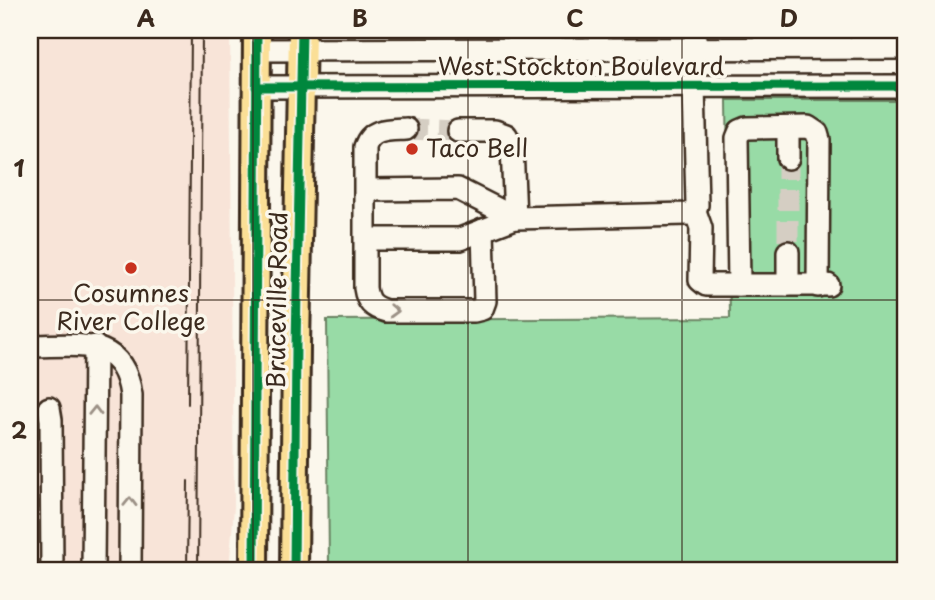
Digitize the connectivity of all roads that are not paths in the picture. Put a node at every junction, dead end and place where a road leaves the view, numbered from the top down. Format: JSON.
{"nodes":[{"id":1,"x":573,"y":39,"type":"edge"},
{"id":2,"x":695,"y":39,"type":"edge"},
{"id":3,"x":257,"y":40,"type":"edge"},
{"id":4,"x":302,"y":40,"type":"edge"},
{"id":5,"x":905,"y":48,"type":"edge"},
{"id":6,"x":302,"y":86,"type":"junction"},
{"id":7,"x":494,"y":86,"type":"junction"},
{"id":8,"x":694,"y":86,"type":"junction"},
{"id":9,"x":905,"y":86,"type":"edge"},
{"id":10,"x":256,"y":87,"type":"junction"},
{"id":11,"x":798,"y":128,"type":"junction"},
{"id":12,"x":406,"y":129,"type":"tunnel mouth"},
{"id":13,"x":458,"y":131,"type":"tunnel mouth"},
{"id":14,"x":788,"y":158,"type":"tunnel mouth"},
{"id":15,"x":366,"y":190,"type":"junction"},
{"id":16,"x":695,"y":211,"type":"junction"},
{"id":17,"x":515,"y":218,"type":"junction"},
{"id":18,"x":483,"y":230,"type":"junction"},
{"id":19,"x":366,"y":239,"type":"junction"},
{"id":20,"x":788,"y":251,"type":"tunnel mouth"},
{"id":21,"x":739,"y":285,"type":"junction"},
{"id":22,"x":788,"y":285,"type":"junction"},
{"id":23,"x":30,"y":346,"type":"edge"},
{"id":24,"x":94,"y":346,"type":"junction"},
{"id":25,"x":49,"y":408,"type":"dead end"},
{"id":26,"x":52,"y":570,"type":"edge"},
{"id":27,"x":93,"y":570,"type":"edge"},
{"id":28,"x":130,"y":570,"type":"edge"},
{"id":29,"x":254,"y":570,"type":"edge"},
{"id":30,"x":295,"y":570,"type":"edge"}],
"edges":[{"from":1,"to":2,"type":"street","name":"West Stockton Boulevard"},
{"from":1,"to":4,"type":"street","name":"West Stockton Boulevard"},
{"from":2,"to":5,"type":"street","name":"West Stockton Boulevard"},
{"from":2,"to":7,"type":"street"},
{"from":3,"to":4,"type":"street","name":"West Stockton Boulevard"},
{"from":3,"to":10,"type":"main road","name":"Bruceville Road"},
{"from":4,"to":6,"type":"main road","name":"Bruceville Road"},
{"from":6,"to":7,"type":"street","name":"West Stockton Boulevard"},
{"from":6,"to":10,"type":"street","name":"West Stockton Boulevard"},
{"from":6,"to":30,"type":"main road","name":"Bruceville Road"},
{"from":7,"to":8,"type":"street","name":"West Stockton Boulevard"},
{"from":8,"to":9,"type":"street","name":"West Stockton Boulevard"},
{"from":8,"to":16,"type":"street"},
{"from":10,"to":29,"type":"main road","name":"Bruceville Road"},
{"from":11,"to":14,"type":"street"},
{"from":11,"to":21,"type":"street"},
{"from":11,"to":22,"type":"street"},
{"from":12,"to":15,"type":"street"},
{"from":13,"to":17,"type":"street"},
{"from":15,"to":17,"type":"street"},
{"from":15,"to":19,"type":"street"},
{"from":16,"to":17,"type":"street"},
{"from":16,"to":21,"type":"street"},
{"from":17,"to":18,"type":"street"},
{"from":18,"to":19,"type":"street"},
{"from":19,"to":18,"type":"street","one_way":true},
{"from":20,"to":22,"type":"street"},
{"from":21,"to":22,"type":"street"},
{"from":23,"to":24,"type":"street"},
{"from":27,"to":24,"type":"street","one_way":true},
{"from":28,"to":24,"type":"street","one_way":true},
{"from":25,"to":26,"type":"street"}]}
